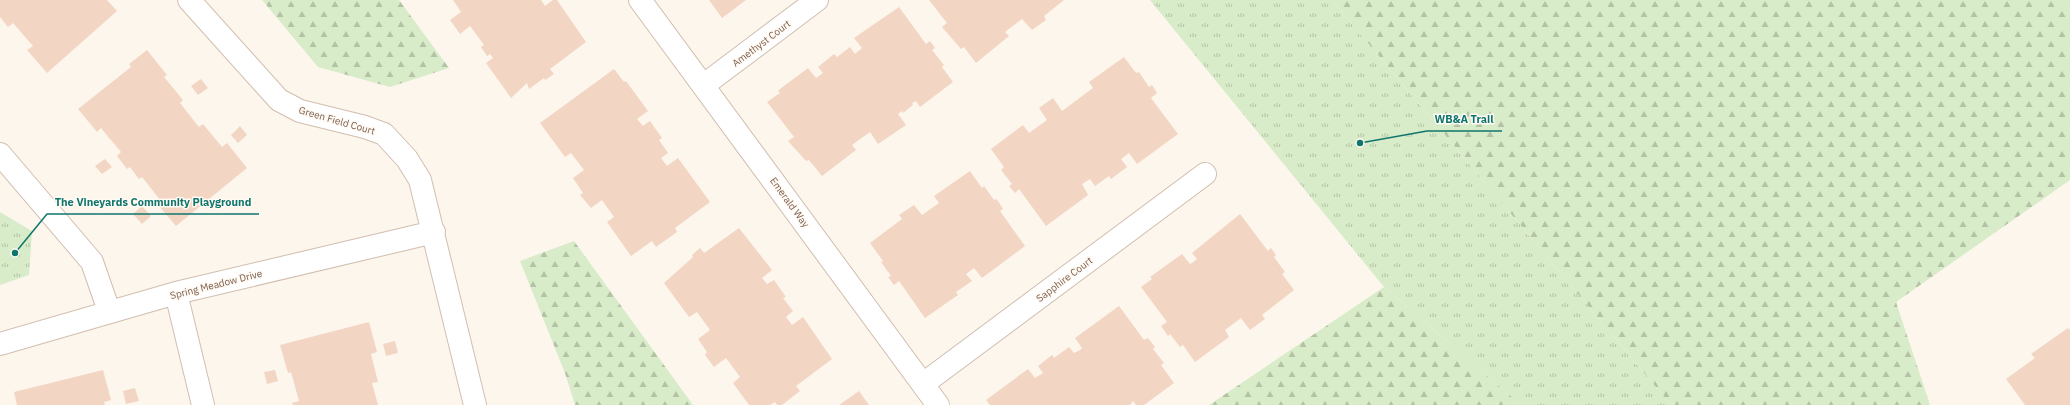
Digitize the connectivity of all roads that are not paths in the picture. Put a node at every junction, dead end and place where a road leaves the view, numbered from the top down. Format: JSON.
{"nodes":[{"id":1,"x":189,"y":0,"type":"edge"},
{"id":2,"x":640,"y":0,"type":"edge"},
{"id":3,"x":817,"y":0,"type":"edge"},
{"id":4,"x":704,"y":85,"type":"junction"},
{"id":5,"x":0,"y":154,"type":"edge"},
{"id":6,"x":1205,"y":174,"type":"dead end"},
{"id":7,"x":434,"y":232,"type":"junction"},
{"id":8,"x":176,"y":293,"type":"junction"},
{"id":9,"x":109,"y":311,"type":"junction"},
{"id":10,"x":0,"y":344,"type":"edge"},
{"id":11,"x":923,"y":384,"type":"junction"},
{"id":12,"x":203,"y":405,"type":"edge"},
{"id":13,"x":475,"y":405,"type":"edge"},
{"id":14,"x":938,"y":405,"type":"edge"}],
"edges":[{"from":1,"to":7,"type":"street","name":"Green Field Court"},
{"from":2,"to":4,"type":"street","name":"Emerald Way"},
{"from":3,"to":4,"type":"street","name":"Amethyst Court"},
{"from":4,"to":11,"type":"street","name":"Emerald Way"},
{"from":5,"to":9,"type":"street"},
{"from":6,"to":11,"type":"street","name":"Sapphire Court"},
{"from":7,"to":8,"type":"street","name":"Spring Meadow Drive"},
{"from":7,"to":13,"type":"street","name":"Green Field Court"},
{"from":8,"to":9,"type":"street","name":"Spring Meadow Drive"},
{"from":8,"to":12,"type":"street"},
{"from":9,"to":10,"type":"street","name":"Spring Meadow Drive"},
{"from":11,"to":14,"type":"street","name":"Emerald Way"}]}
